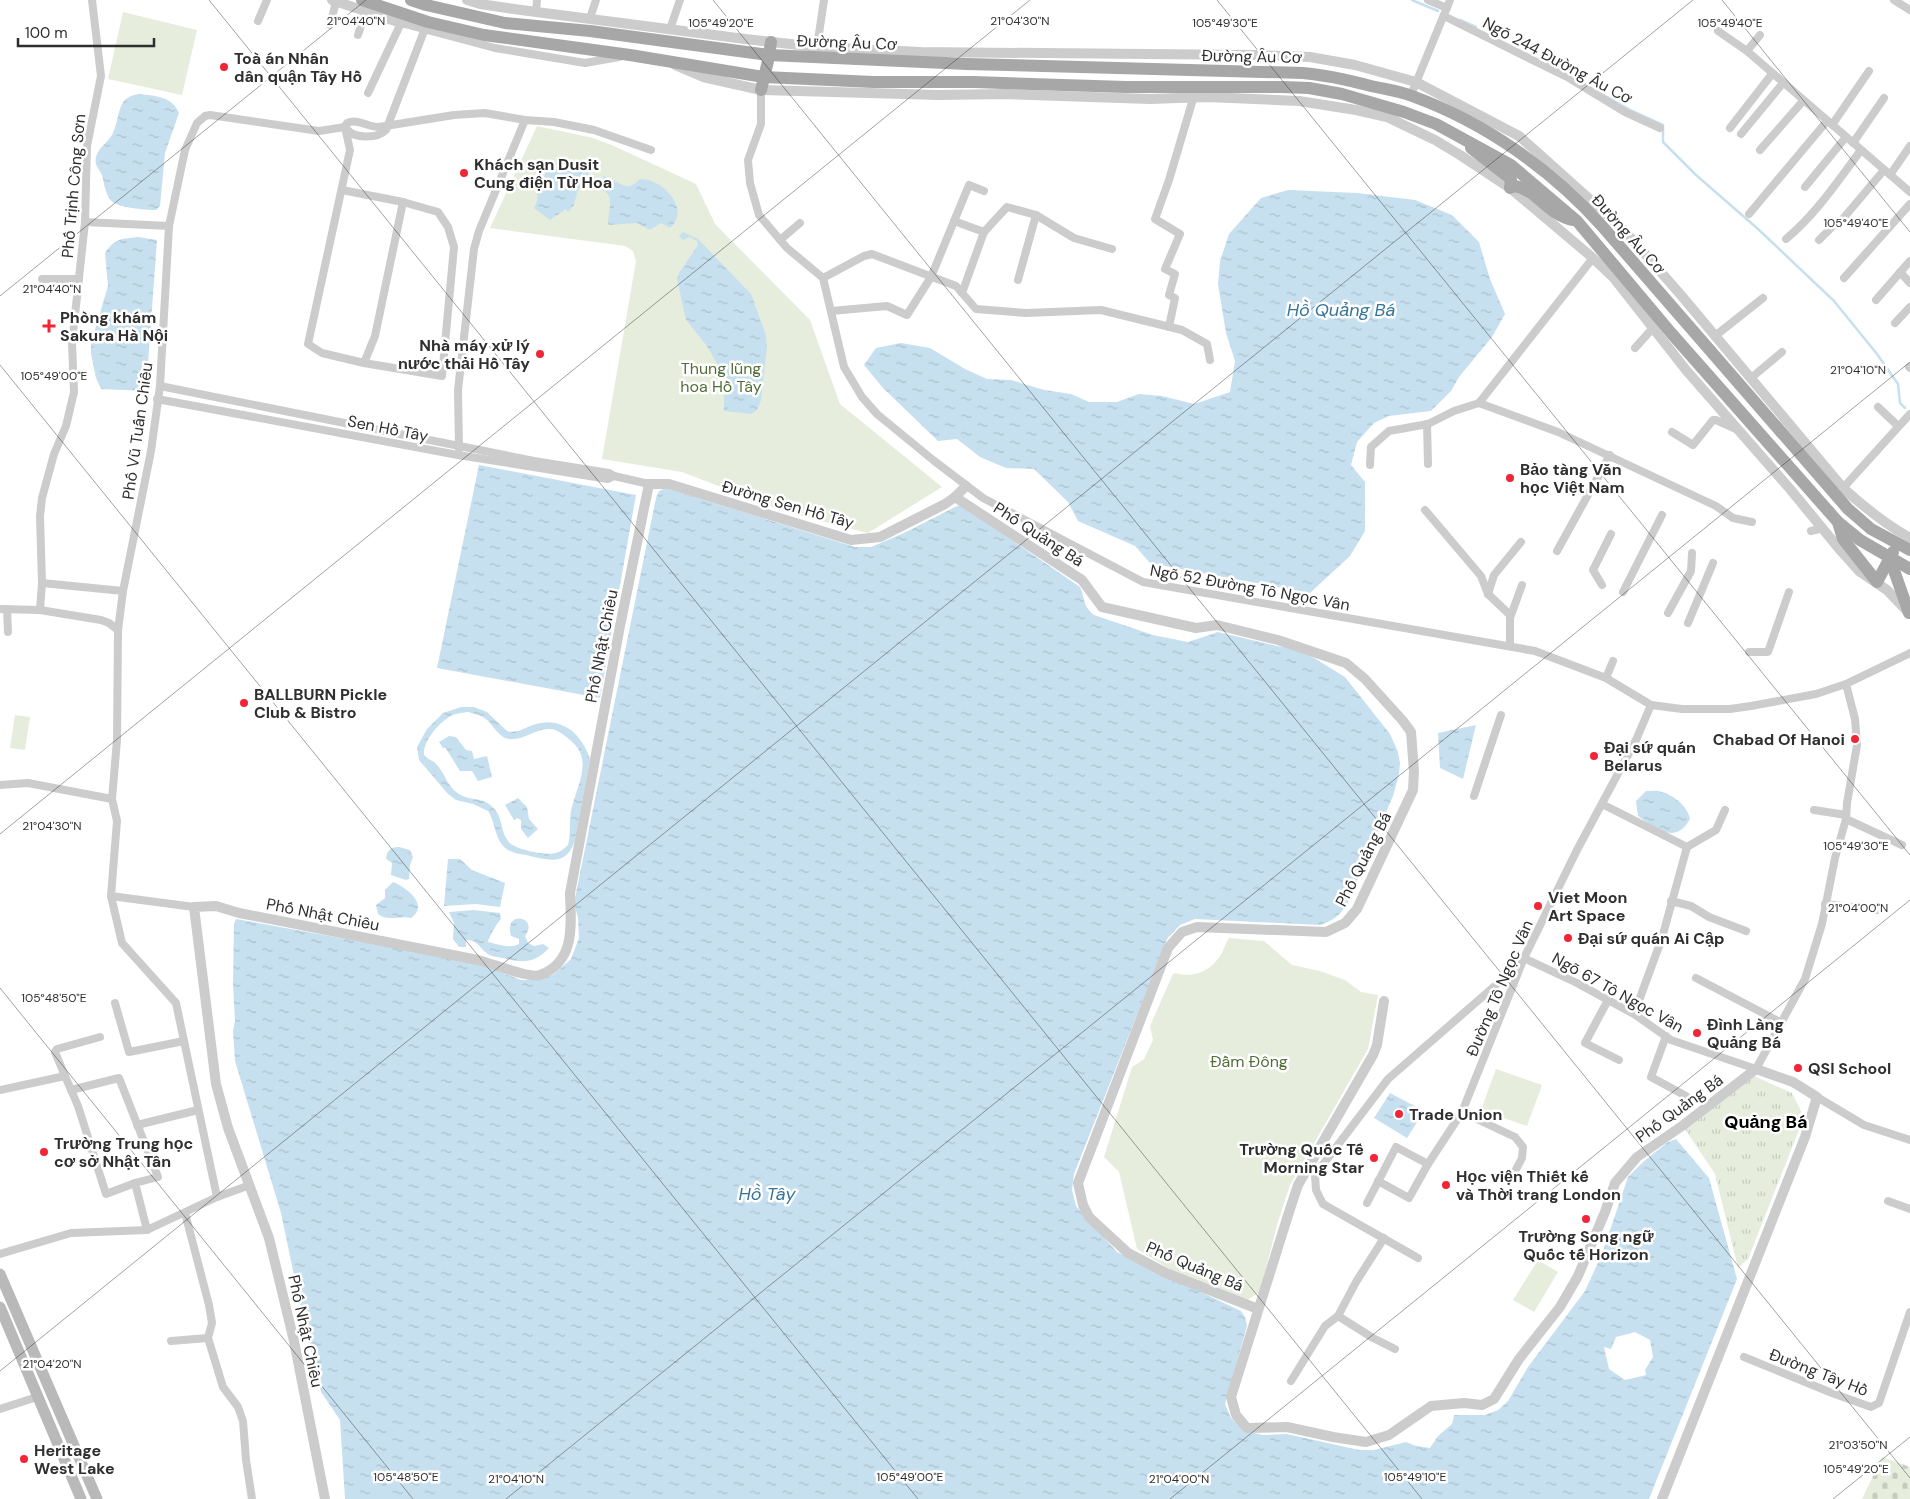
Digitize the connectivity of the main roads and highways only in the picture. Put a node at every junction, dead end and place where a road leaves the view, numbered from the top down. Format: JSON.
{"nodes":[{"id":1,"x":411,"y":0,"type":"edge"},
{"id":2,"x":364,"y":6,"type":"edge"},
{"id":3,"x":771,"y":42,"type":"road end"},
{"id":4,"x":769,"y":55,"type":"junction"},
{"id":5,"x":1119,"y":68,"type":"junction"},
{"id":6,"x":762,"y":83,"type":"junction"},
{"id":7,"x":1117,"y":86,"type":"junction"},
{"id":8,"x":1464,"y":138,"type":"junction"},
{"id":9,"x":1577,"y":221,"type":"junction"},
{"id":10,"x":1686,"y":322,"type":"junction"},
{"id":11,"x":1672,"y":334,"type":"junction"},
{"id":12,"x":1838,"y":522,"type":"junction"},
{"id":13,"x":1897,"y":543,"type":"junction"},
{"id":14,"x":1910,"y":550,"type":"edge"},
{"id":15,"x":1890,"y":559,"type":"junction"},
{"id":16,"x":1910,"y":569,"type":"edge"},
{"id":17,"x":1910,"y":597,"type":"edge"},
{"id":18,"x":1910,"y":614,"type":"edge"},
{"id":19,"x":0,"y":1274,"type":"edge"},
{"id":20,"x":0,"y":1307,"type":"edge"},
{"id":21,"x":81,"y":1499,"type":"edge"},
{"id":22,"x":97,"y":1499,"type":"edge"}],
"edges":[{"from":1,"to":4,"type":"main road","name":"Đường Âu Cơ"},
{"from":2,"to":6,"type":"main road","name":"Đường Âu Cơ"},
{"from":3,"to":4,"type":"main road"},
{"from":4,"to":5,"type":"main road","name":"Đường Âu Cơ"},
{"from":4,"to":6,"type":"main road"},
{"from":5,"to":7,"type":"main road"},
{"from":5,"to":10,"type":"main road","name":"Đường Âu Cơ"},
{"from":6,"to":7,"type":"main road","name":"Đường Âu Cơ"},
{"from":7,"to":8,"type":"main road","name":"Đường Âu Cơ"},
{"from":8,"to":9,"type":"main road","name":"Đường Âu Cơ"},
{"from":8,"to":9,"type":"main road"},
{"from":9,"to":11,"type":"main road","name":"Đường Âu Cơ"},
{"from":10,"to":11,"type":"main road"},
{"from":10,"to":13,"type":"main road","name":"Đường Âu Cơ"},
{"from":11,"to":12,"type":"main road","name":"Đường Âu Cơ"},
{"from":12,"to":15,"type":"main road","name":"Đường Âu Cơ"},
{"from":12,"to":15,"type":"main road"},
{"from":13,"to":14,"type":"main road","name":"Đường Âu Cơ"},
{"from":13,"to":15,"type":"main road"},
{"from":15,"to":16,"type":"main road","name":"Đường Âu Cơ"},
{"from":15,"to":18,"type":"main road"},
{"from":17,"to":18,"type":"main road"},
{"from":19,"to":22,"type":"main road"},
{"from":20,"to":21,"type":"main road"}]}
